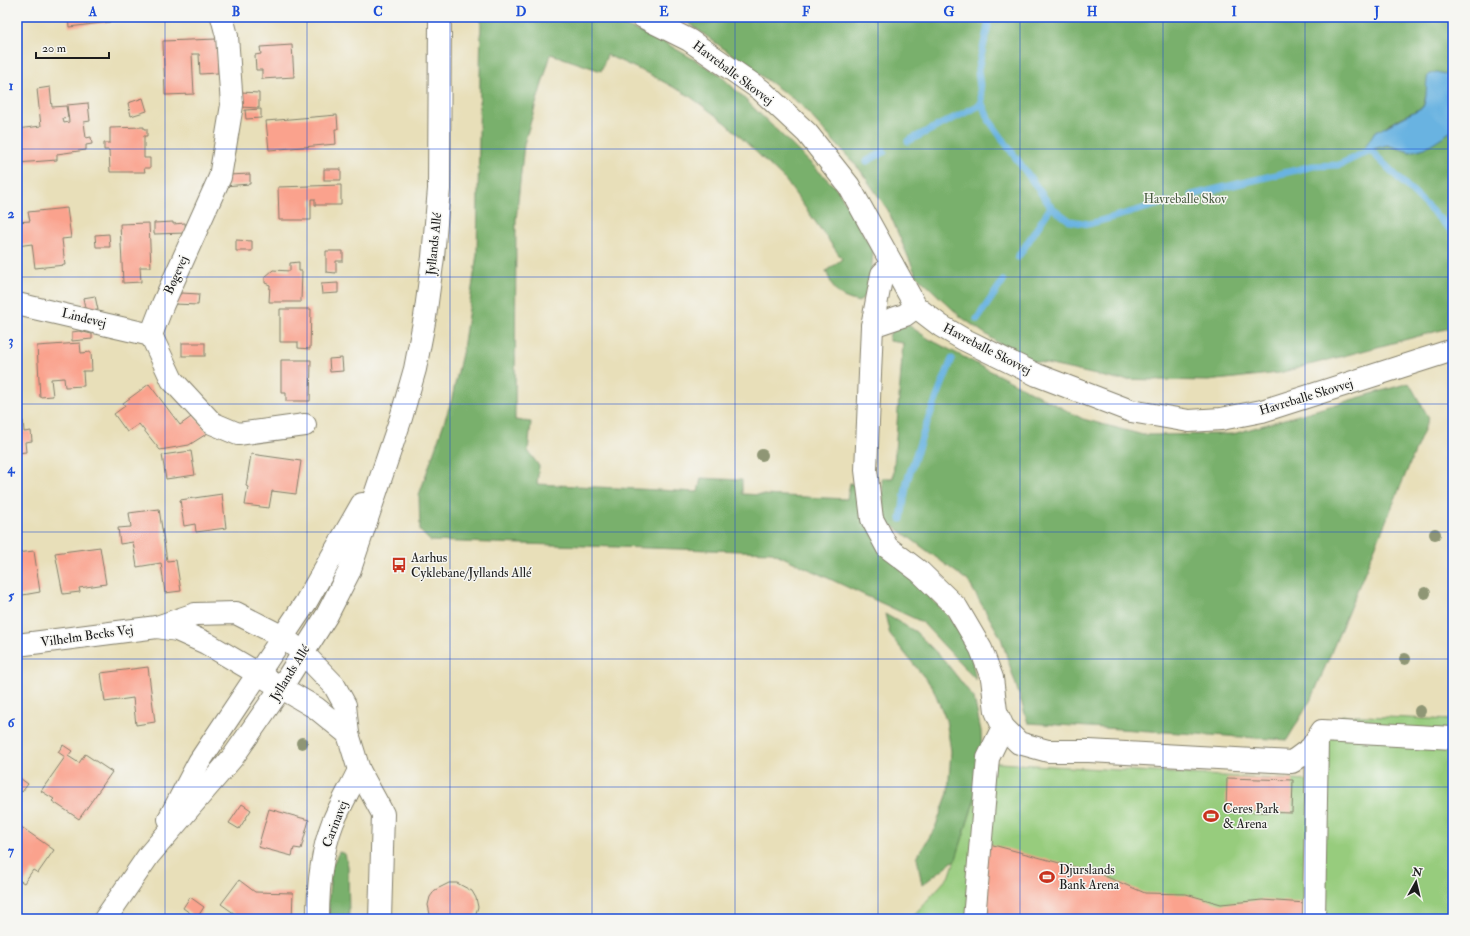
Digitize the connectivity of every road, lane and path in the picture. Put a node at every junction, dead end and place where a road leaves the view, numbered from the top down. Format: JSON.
{"nodes":[{"id":1,"x":222,"y":17,"type":"edge"},
{"id":2,"x":440,"y":17,"type":"edge"},
{"id":3,"x":643,"y":17,"type":"edge"},
{"id":4,"x":892,"y":264,"type":"junction"},
{"id":5,"x":17,"y":304,"type":"edge"},
{"id":6,"x":916,"y":307,"type":"junction"},
{"id":7,"x":872,"y":326,"type":"junction"},
{"id":8,"x":151,"y":335,"type":"junction"},
{"id":9,"x":1453,"y":350,"type":"edge"},
{"id":10,"x":305,"y":425,"type":"dead end"},
{"id":11,"x":385,"y":465,"type":"junction"},
{"id":12,"x":157,"y":627,"type":"junction"},
{"id":13,"x":283,"y":637,"type":"junction"},
{"id":14,"x":17,"y":645,"type":"edge"},
{"id":15,"x":302,"y":653,"type":"junction"},
{"id":16,"x":258,"y":674,"type":"junction"},
{"id":17,"x":281,"y":688,"type":"junction"},
{"id":18,"x":1003,"y":727,"type":"junction"},
{"id":19,"x":348,"y":734,"type":"junction"},
{"id":20,"x":1453,"y":738,"type":"edge"},
{"id":21,"x":1317,"y":739,"type":"junction"},
{"id":22,"x":359,"y":770,"type":"junction"},
{"id":23,"x":149,"y":855,"type":"junction"},
{"id":24,"x":105,"y":919,"type":"edge"},
{"id":25,"x":318,"y":919,"type":"edge"},
{"id":26,"x":380,"y":919,"type":"edge"},
{"id":27,"x":974,"y":919,"type":"edge"},
{"id":28,"x":1314,"y":919,"type":"edge"}],
"edges":[{"from":1,"to":8,"type":"street","name":"Bøgevej"},
{"from":2,"to":11,"type":"street","name":"Jyllands Allé"},
{"from":3,"to":4,"type":"street","name":"Havreballe Skovvej"},
{"from":4,"to":6,"type":"street","name":"Havreballe Skovvej"},
{"from":4,"to":7,"type":"street"},
{"from":5,"to":8,"type":"street","name":"Lindevej"},
{"from":6,"to":7,"type":"street"},
{"from":6,"to":9,"type":"street","name":"Havreballe Skovvej"},
{"from":7,"to":18,"type":"street"},
{"from":8,"to":10,"type":"street"},
{"from":11,"to":13,"type":"street","name":"Jyllands Allé"},
{"from":11,"to":15,"type":"street","name":"Jyllands Allé"},
{"from":12,"to":13,"type":"street","name":"Vilhelm Becks Vej"},
{"from":12,"to":14,"type":"street","name":"Vilhelm Becks Vej"},
{"from":12,"to":16,"type":"street","name":"Vilhelm Becks Vej"},
{"from":13,"to":15,"type":"street","name":"Vilhelm Becks Vej"},
{"from":13,"to":16,"type":"street","name":"Jyllands Allé"},
{"from":15,"to":17,"type":"street","name":"Jyllands Allé"},
{"from":15,"to":19,"type":"street"},
{"from":16,"to":17,"type":"street","name":"Vilhelm Becks Vej"},
{"from":16,"to":23,"type":"street","name":"Jyllands Allé"},
{"from":17,"to":19,"type":"street"},
{"from":17,"to":23,"type":"street","name":"Jyllands Allé"},
{"from":18,"to":21,"type":"street"},
{"from":18,"to":27,"type":"street"},
{"from":19,"to":22,"type":"street"},
{"from":20,"to":21,"type":"street"},
{"from":21,"to":28,"type":"street"},
{"from":22,"to":25,"type":"street","name":"Carinavej"},
{"from":22,"to":26,"type":"street"},
{"from":23,"to":24,"type":"street","name":"Jyllands Allé"}]}
